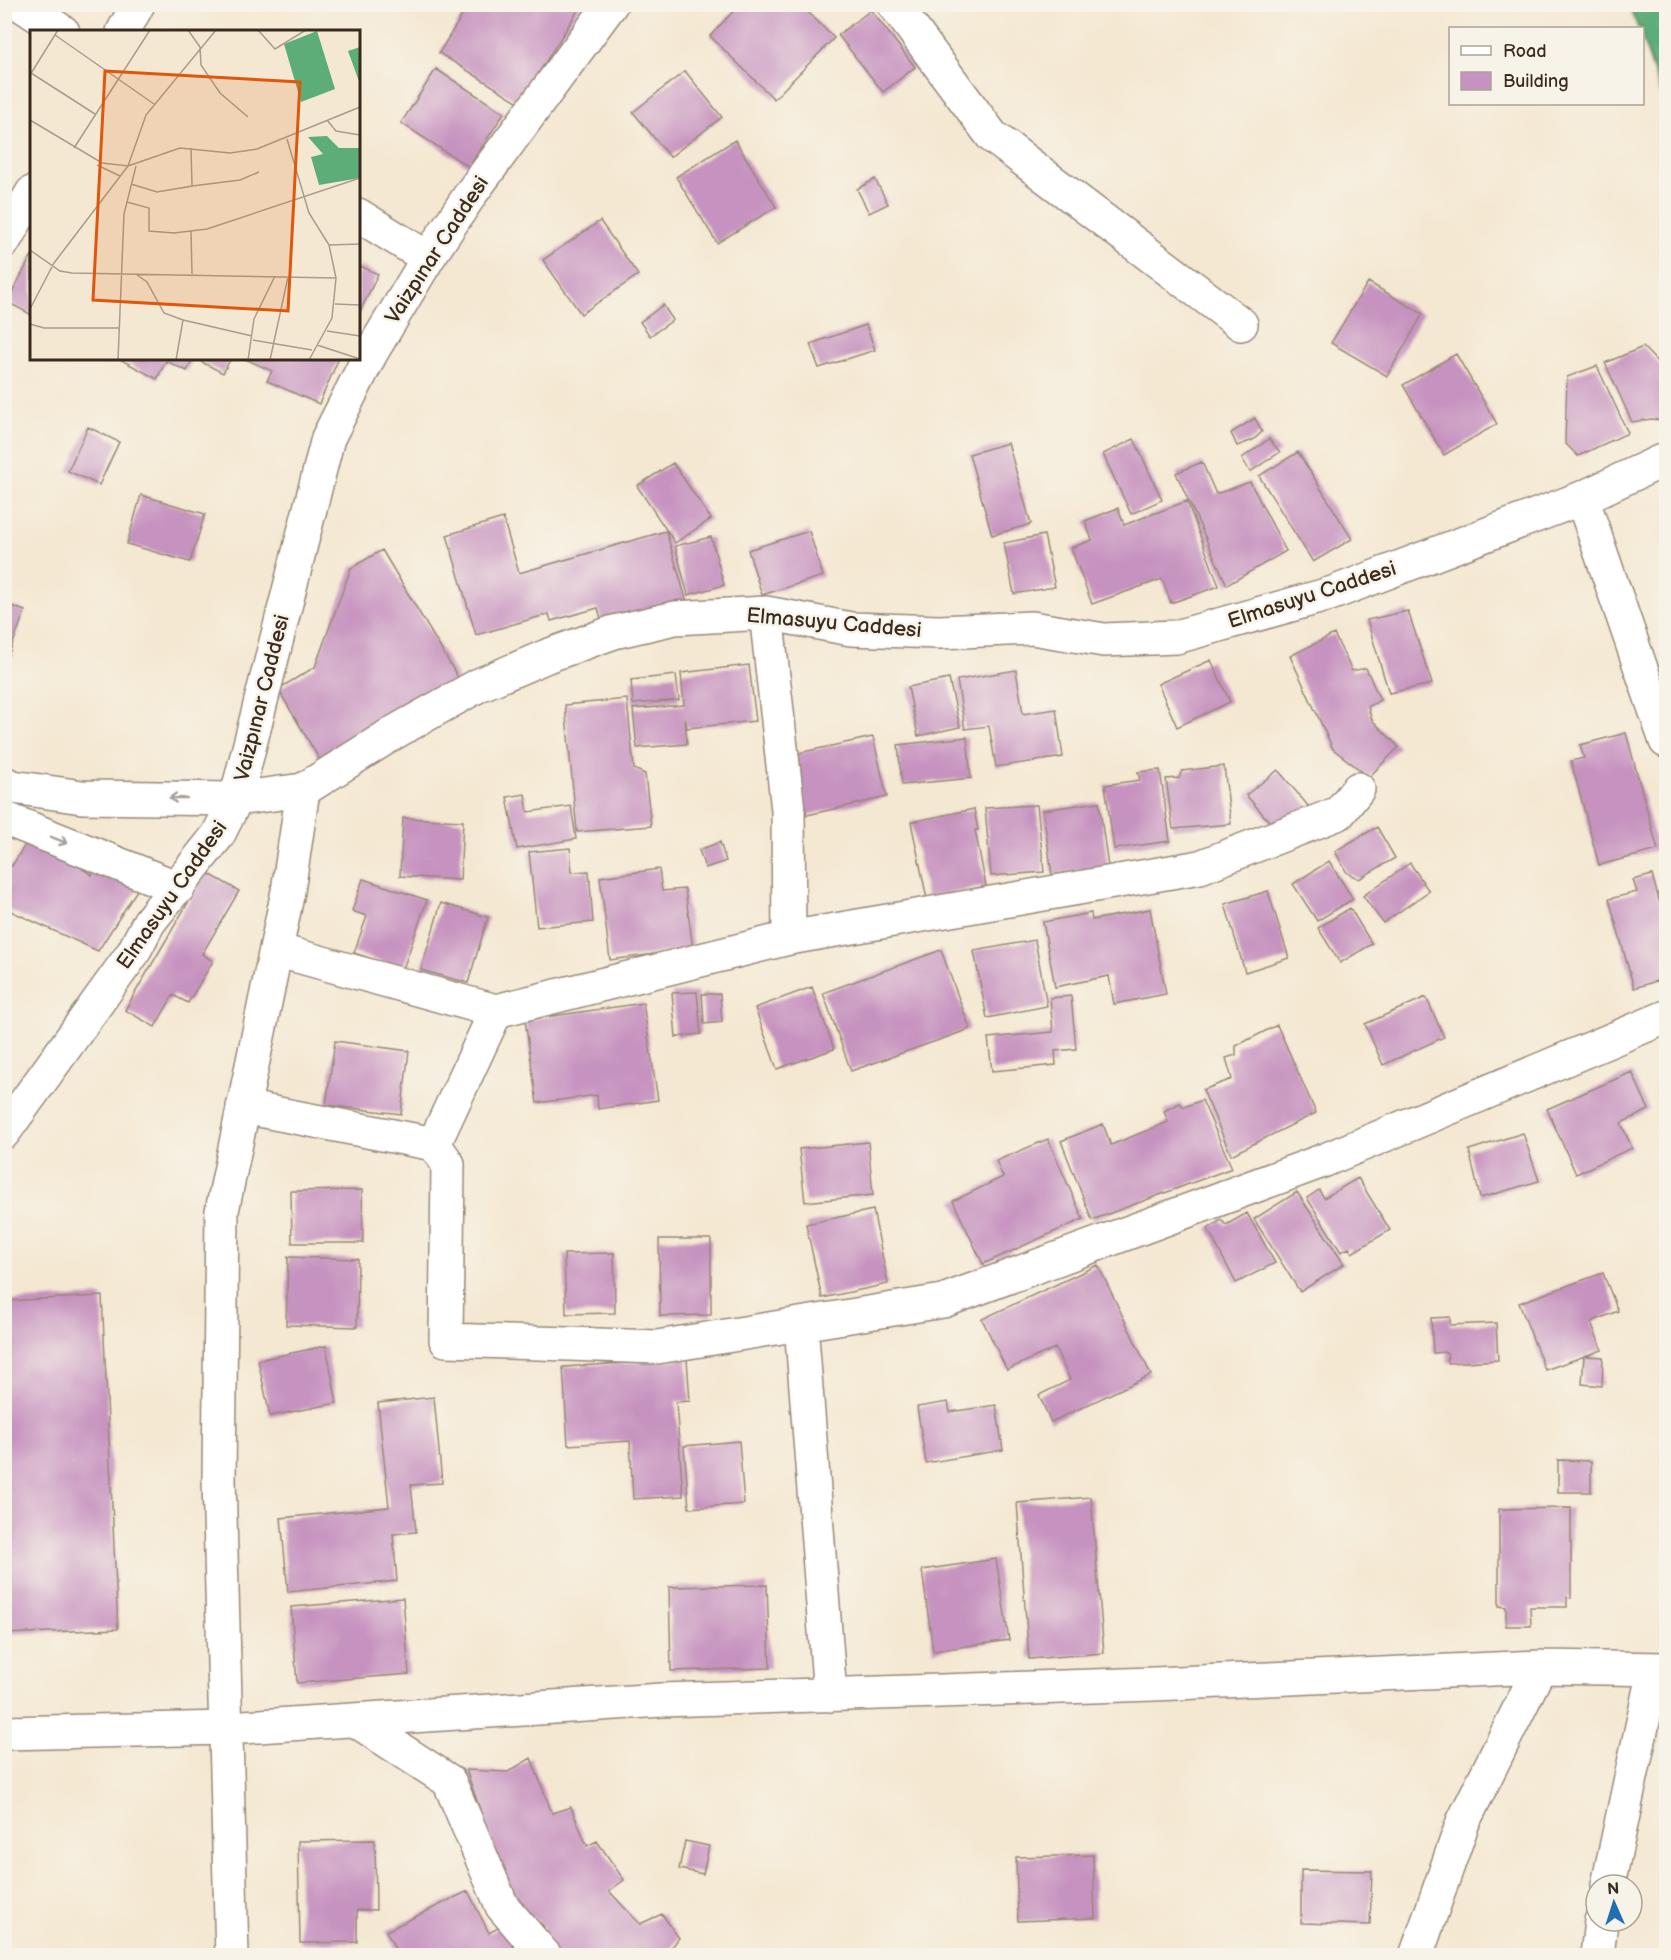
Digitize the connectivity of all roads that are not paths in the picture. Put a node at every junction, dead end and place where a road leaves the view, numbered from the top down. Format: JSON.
{"nodes":[{"id":1,"x":20,"y":4,"type":"edge"},
{"id":2,"x":138,"y":4,"type":"edge"},
{"id":3,"x":611,"y":4,"type":"edge"},
{"id":4,"x":894,"y":4,"type":"edge"},
{"id":5,"x":60,"y":30,"type":"edge"},
{"id":6,"x":124,"y":30,"type":"edge"},
{"id":7,"x":30,"y":196,"type":"edge"},
{"id":8,"x":360,"y":216,"type":"edge"},
{"id":9,"x":4,"y":241,"type":"edge"},
{"id":10,"x":428,"y":258,"type":"junction"},
{"id":11,"x":1241,"y":324,"type":"dead end"},
{"id":12,"x":1666,"y":459,"type":"edge"},
{"id":13,"x":1582,"y":498,"type":"junction"},
{"id":14,"x":766,"y":613,"type":"junction"},
{"id":15,"x":1666,"y":741,"type":"edge"},
{"id":16,"x":4,"y":783,"type":"edge"},
{"id":17,"x":1358,"y":789,"type":"dead end"},
{"id":18,"x":303,"y":790,"type":"junction"},
{"id":19,"x":236,"y":799,"type":"junction"},
{"id":20,"x":4,"y":818,"type":"edge"},
{"id":21,"x":178,"y":888,"type":"junction"},
{"id":22,"x":789,"y":938,"type":"junction"},
{"id":23,"x":276,"y":950,"type":"junction"},
{"id":24,"x":496,"y":1011,"type":"junction"},
{"id":25,"x":1666,"y":1017,"type":"edge"},
{"id":26,"x":243,"y":1107,"type":"junction"},
{"id":27,"x":4,"y":1132,"type":"edge"},
{"id":28,"x":434,"y":1144,"type":"junction"},
{"id":29,"x":801,"y":1324,"type":"junction"},
{"id":30,"x":1540,"y":1667,"type":"junction"},
{"id":31,"x":1660,"y":1670,"type":"edge"},
{"id":32,"x":830,"y":1695,"type":"junction"},
{"id":33,"x":355,"y":1720,"type":"junction"},
{"id":34,"x":227,"y":1728,"type":"junction"},
{"id":35,"x":4,"y":1733,"type":"edge"},
{"id":36,"x":1611,"y":1873,"type":"edge"},
{"id":37,"x":1600,"y":1933,"type":"edge"},
{"id":38,"x":232,"y":1956,"type":"edge"},
{"id":39,"x":545,"y":1956,"type":"edge"},
{"id":40,"x":1416,"y":1956,"type":"edge"},
{"id":41,"x":1597,"y":1956,"type":"edge"}],
"edges":[{"from":1,"to":5,"type":"street"},
{"from":2,"to":6,"type":"street"},
{"from":3,"to":10,"type":"street","name":"Vaizpınar Caddesi"},
{"from":4,"to":11,"type":"street"},
{"from":7,"to":9,"type":"street"},
{"from":8,"to":10,"type":"street"},
{"from":10,"to":19,"type":"street","name":"Vaizpınar Caddesi"},
{"from":12,"to":13,"type":"street","name":"Elmasuyu Caddesi"},
{"from":13,"to":14,"type":"street","name":"Elmasuyu Caddesi"},
{"from":13,"to":15,"type":"street"},
{"from":14,"to":18,"type":"street","name":"Elmasuyu Caddesi"},
{"from":14,"to":22,"type":"street"},
{"from":19,"to":16,"type":"street","one_way":true},
{"from":17,"to":22,"type":"street"},
{"from":18,"to":19,"type":"street","name":"Elmasuyu Caddesi"},
{"from":18,"to":23,"type":"street"},
{"from":19,"to":21,"type":"street","name":"Elmasuyu Caddesi"},
{"from":20,"to":21,"type":"street","one_way":true},
{"from":21,"to":27,"type":"street","name":"Elmasuyu Caddesi"},
{"from":22,"to":24,"type":"street"},
{"from":23,"to":24,"type":"street"},
{"from":23,"to":26,"type":"street"},
{"from":24,"to":28,"type":"street"},
{"from":25,"to":29,"type":"street"},
{"from":26,"to":28,"type":"street"},
{"from":26,"to":34,"type":"street"},
{"from":28,"to":29,"type":"street"},
{"from":29,"to":32,"type":"street"},
{"from":30,"to":31,"type":"street"},
{"from":30,"to":32,"type":"street"},
{"from":30,"to":40,"type":"street"},
{"from":31,"to":36,"type":"street"},
{"from":32,"to":33,"type":"street"},
{"from":33,"to":34,"type":"street"},
{"from":33,"to":39,"type":"street"},
{"from":34,"to":35,"type":"street"},
{"from":34,"to":38,"type":"street"},
{"from":37,"to":41,"type":"street"}]}
